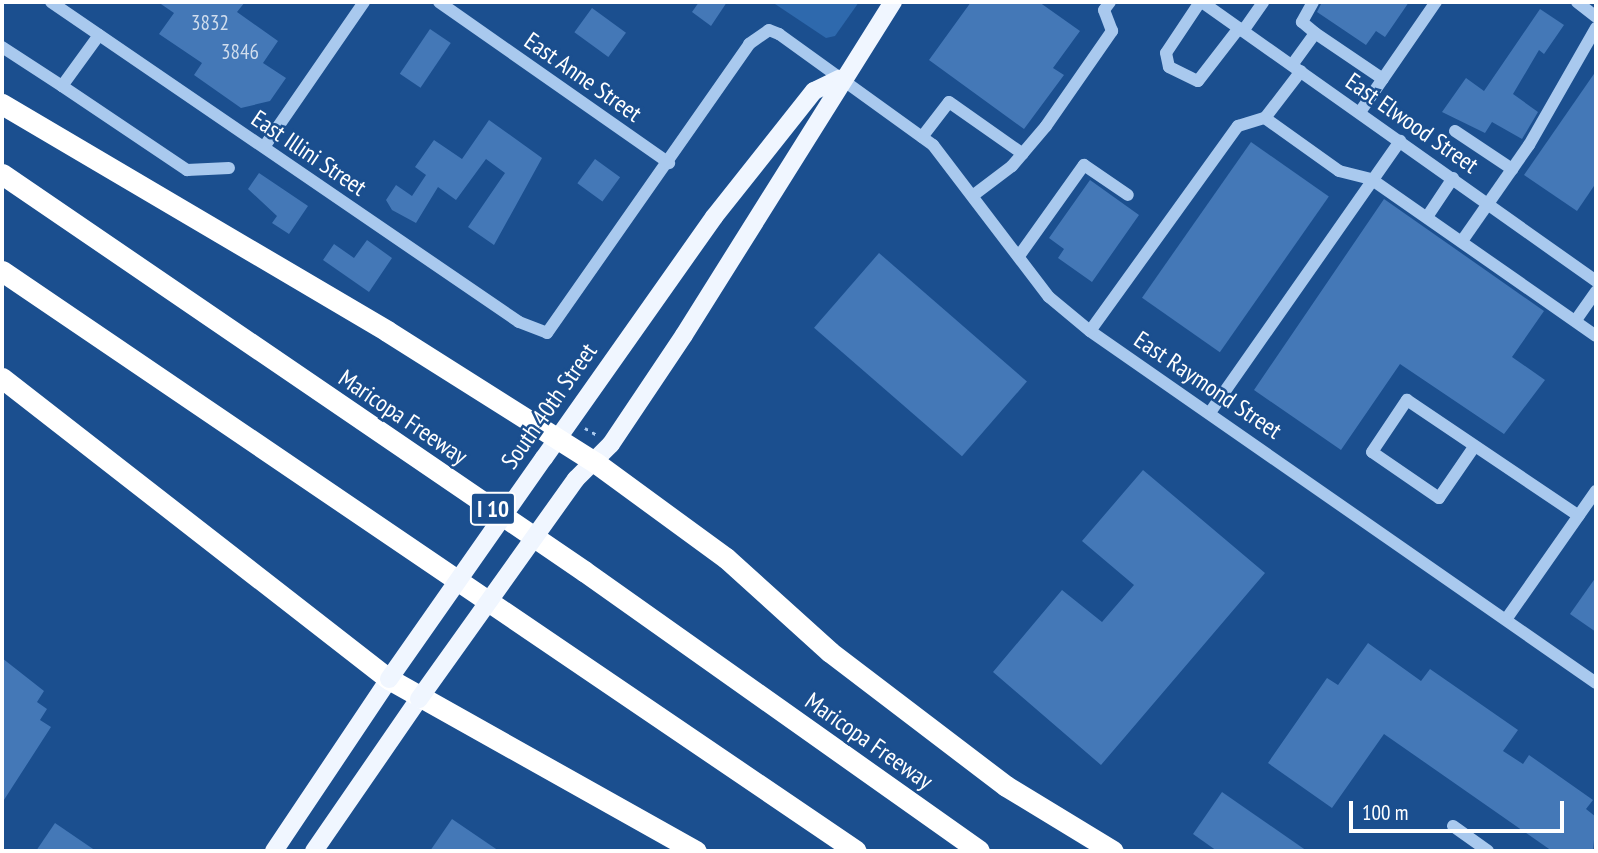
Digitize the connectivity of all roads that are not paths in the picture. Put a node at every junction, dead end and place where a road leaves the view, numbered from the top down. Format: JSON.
{"nodes":[{"id":1,"x":51,"y":2,"type":"edge"},
{"id":2,"x":365,"y":2,"type":"edge"},
{"id":3,"x":439,"y":2,"type":"edge"},
{"id":4,"x":892,"y":2,"type":"edge"},
{"id":5,"x":1110,"y":2,"type":"edge"},
{"id":6,"x":1201,"y":2,"type":"edge"},
{"id":7,"x":1263,"y":2,"type":"edge"},
{"id":8,"x":1313,"y":2,"type":"edge"},
{"id":9,"x":1436,"y":2,"type":"edge"},
{"id":10,"x":1577,"y":2,"type":"edge"},
{"id":11,"x":1596,"y":17,"type":"edge"},
{"id":12,"x":1596,"y":28,"type":"edge"},
{"id":13,"x":1241,"y":29,"type":"junction"},
{"id":14,"x":1315,"y":33,"type":"junction"},
{"id":15,"x":99,"y":35,"type":"junction"},
{"id":16,"x":2,"y":47,"type":"edge"},
{"id":17,"x":1296,"y":68,"type":"junction"},
{"id":18,"x":839,"y":79,"type":"junction"},
{"id":19,"x":1383,"y":79,"type":"junction"},
{"id":20,"x":62,"y":86,"type":"junction"},
{"id":21,"x":2,"y":104,"type":"edge"},
{"id":22,"x":1360,"y":112,"type":"junction"},
{"id":23,"x":1265,"y":118,"type":"junction"},
{"id":24,"x":1455,"y":131,"type":"dead end"},
{"id":25,"x":922,"y":137,"type":"junction"},
{"id":26,"x":1400,"y":141,"type":"junction"},
{"id":27,"x":264,"y":147,"type":"junction"},
{"id":28,"x":1023,"y":154,"type":"junction"},
{"id":29,"x":669,"y":163,"type":"junction"},
{"id":30,"x":229,"y":168,"type":"dead end"},
{"id":31,"x":1512,"y":169,"type":"junction"},
{"id":32,"x":2,"y":174,"type":"edge"},
{"id":33,"x":1453,"y":178,"type":"junction"},
{"id":34,"x":1371,"y":179,"type":"junction"},
{"id":35,"x":975,"y":194,"type":"junction"},
{"id":36,"x":1128,"y":195,"type":"dead end"},
{"id":37,"x":1489,"y":203,"type":"junction"},
{"id":38,"x":1427,"y":217,"type":"junction"},
{"id":39,"x":1462,"y":242,"type":"junction"},
{"id":40,"x":1019,"y":256,"type":"junction"},
{"id":41,"x":2,"y":271,"type":"edge"},
{"id":42,"x":1596,"y":281,"type":"edge"},
{"id":43,"x":1596,"y":290,"type":"edge"},
{"id":44,"x":1576,"y":320,"type":"junction"},
{"id":45,"x":1090,"y":331,"type":"junction"},
{"id":46,"x":547,"y":333,"type":"joint"},
{"id":47,"x":1596,"y":336,"type":"edge"},
{"id":48,"x":2,"y":378,"type":"edge"},
{"id":49,"x":1211,"y":411,"type":"junction"},
{"id":50,"x":556,"y":438,"type":"junction"},
{"id":51,"x":1474,"y":447,"type":"junction"},
{"id":52,"x":596,"y":463,"type":"junction"},
{"id":53,"x":1596,"y":491,"type":"edge"},
{"id":54,"x":1578,"y":516,"type":"junction"},
{"id":55,"x":1507,"y":618,"type":"junction"},
{"id":56,"x":389,"y":679,"type":"junction"},
{"id":57,"x":1596,"y":683,"type":"edge"},
{"id":58,"x":419,"y":699,"type":"junction"},
{"id":59,"x":920,"y":808,"type":"junction"},
{"id":60,"x":1453,"y":826,"type":"dead end"},
{"id":61,"x":274,"y":851,"type":"edge"},
{"id":62,"x":314,"y":851,"type":"edge"},
{"id":63,"x":696,"y":851,"type":"edge"},
{"id":64,"x":856,"y":851,"type":"edge"},
{"id":65,"x":979,"y":851,"type":"edge"},
{"id":66,"x":995,"y":851,"type":"edge"},
{"id":67,"x":1113,"y":851,"type":"edge"},
{"id":68,"x":1488,"y":851,"type":"edge"}],
"edges":[{"from":1,"to":15,"type":"street","name":"East Illini Street"},
{"from":2,"to":27,"type":"street"},
{"from":3,"to":29,"type":"street","name":"East Anne Street"},
{"from":4,"to":18,"type":"main road","name":"South 40th Street"},
{"from":5,"to":28,"type":"street"},
{"from":6,"to":13,"type":"street","name":"East Elwood Street"},
{"from":6,"to":13,"type":"street"},
{"from":7,"to":13,"type":"street"},
{"from":8,"to":14,"type":"street"},
{"from":9,"to":19,"type":"street"},
{"from":10,"to":11,"type":"street"},
{"from":12,"to":31,"type":"street"},
{"from":13,"to":17,"type":"street","name":"East Elwood Street"},
{"from":14,"to":17,"type":"street"},
{"from":14,"to":19,"type":"street"},
{"from":15,"to":20,"type":"street"},
{"from":15,"to":27,"type":"street","name":"East Illini Street"},
{"from":16,"to":20,"type":"street"},
{"from":17,"to":22,"type":"street","name":"East Elwood Street"},
{"from":17,"to":23,"type":"street"},
{"from":18,"to":25,"type":"street","name":"East Raymond Street"},
{"from":18,"to":29,"type":"street","name":"South 40th Street"},
{"from":18,"to":50,"type":"main road","name":"South 40th Street"},
{"from":18,"to":52,"type":"main road","name":"South 40th Street"},
{"from":19,"to":22,"type":"street"},
{"from":20,"to":30,"type":"street"},
{"from":21,"to":50,"type":"highway"},
{"from":22,"to":26,"type":"street","name":"East Elwood Street"},
{"from":23,"to":34,"type":"street"},
{"from":23,"to":45,"type":"street"},
{"from":24,"to":31,"type":"street"},
{"from":25,"to":28,"type":"street"},
{"from":25,"to":35,"type":"street","name":"East Raymond Street"},
{"from":26,"to":33,"type":"street","name":"East Elwood Street"},
{"from":26,"to":34,"type":"street"},
{"from":27,"to":46,"type":"street","name":"East Illini Street"},
{"from":28,"to":35,"type":"street"},
{"from":29,"to":46,"type":"street","name":"South 40th Street"},
{"from":31,"to":37,"type":"street"},
{"from":32,"to":59,"type":"highway","name":"Maricopa Freeway","number":"I 10"},
{"from":33,"to":37,"type":"street","name":"East Elwood Street"},
{"from":33,"to":38,"type":"street"},
{"from":34,"to":38,"type":"street"},
{"from":34,"to":49,"type":"street"},
{"from":35,"to":40,"type":"street","name":"East Raymond Street"},
{"from":36,"to":40,"type":"street"},
{"from":37,"to":39,"type":"street"},
{"from":37,"to":42,"type":"street","name":"East Elwood Street"},
{"from":38,"to":39,"type":"street"},
{"from":39,"to":44,"type":"street"},
{"from":40,"to":45,"type":"street","name":"East Raymond Street"},
{"from":41,"to":64,"type":"highway"},
{"from":43,"to":44,"type":"street"},
{"from":44,"to":47,"type":"street"},
{"from":45,"to":49,"type":"street","name":"East Raymond Street"},
{"from":48,"to":56,"type":"highway"},
{"from":49,"to":55,"type":"street","name":"East Raymond Street"},
{"from":50,"to":52,"type":"highway"},
{"from":50,"to":56,"type":"main road","name":"South 40th Street","bridge":true},
{"from":51,"to":51,"type":"street"},
{"from":51,"to":54,"type":"street"},
{"from":52,"to":58,"type":"main road","name":"South 40th Street","bridge":true},
{"from":52,"to":67,"type":"highway"},
{"from":53,"to":54,"type":"street"},
{"from":54,"to":55,"type":"street"},
{"from":55,"to":57,"type":"street","name":"East Raymond Street"},
{"from":56,"to":58,"type":"highway"},
{"from":56,"to":61,"type":"main road","name":"South 40th Street"},
{"from":58,"to":62,"type":"main road","name":"South 40th Street"},
{"from":58,"to":63,"type":"highway"},
{"from":59,"to":65,"type":"highway","name":"Maricopa Freeway","number":"I 10"},
{"from":59,"to":66,"type":"highway"},
{"from":60,"to":68,"type":"street"}]}
